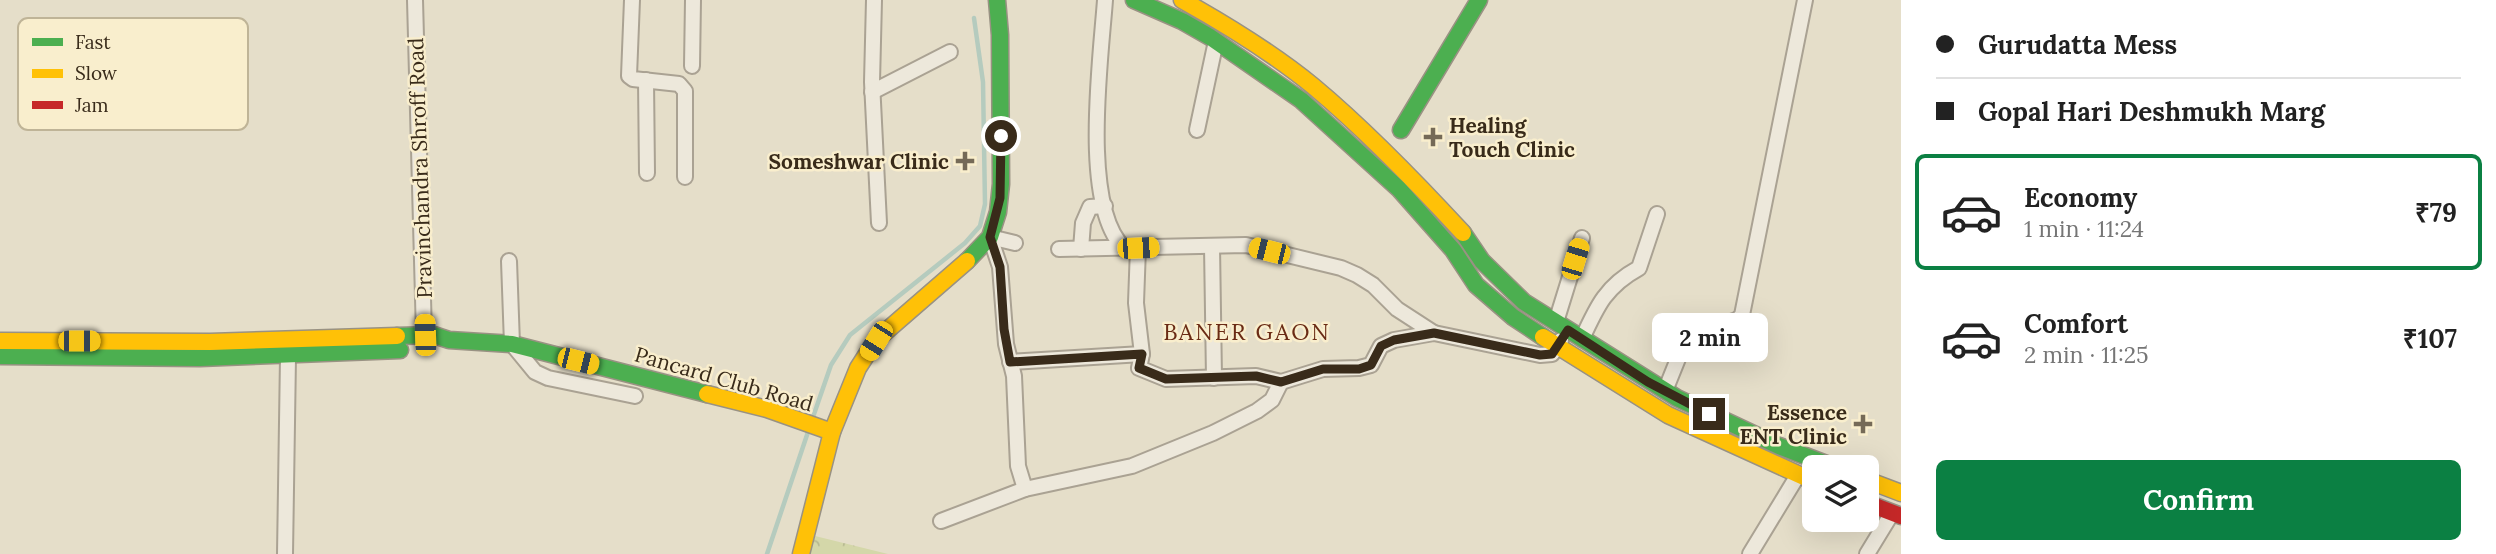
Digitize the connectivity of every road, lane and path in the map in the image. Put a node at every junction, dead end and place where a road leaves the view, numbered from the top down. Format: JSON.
{"nodes":[{"id":1,"x":415,"y":0,"type":"edge"},
{"id":2,"x":632,"y":0,"type":"edge"},
{"id":3,"x":693,"y":0,"type":"edge"},
{"id":4,"x":874,"y":0,"type":"edge"},
{"id":5,"x":997,"y":0,"type":"edge"},
{"id":6,"x":1105,"y":0,"type":"edge"},
{"id":7,"x":1134,"y":0,"type":"edge"},
{"id":8,"x":1182,"y":0,"type":"edge"},
{"id":9,"x":1479,"y":0,"type":"edge"},
{"id":10,"x":1805,"y":0,"type":"edge"},
{"id":11,"x":1216,"y":41,"type":"junction"},
{"id":12,"x":950,"y":52,"type":"dead end"},
{"id":13,"x":692,"y":66,"type":"dead end"},
{"id":14,"x":646,"y":80,"type":"junction"},
{"id":15,"x":872,"y":92,"type":"junction"},
{"id":16,"x":1197,"y":130,"type":"dead end"},
{"id":17,"x":1401,"y":130,"type":"junction"},
{"id":18,"x":1380,"y":147,"type":"junction"},
{"id":19,"x":1392,"y":159,"type":"junction"},
{"id":20,"x":1367,"y":160,"type":"junction"},
{"id":21,"x":647,"y":173,"type":"dead end"},
{"id":22,"x":1382,"y":174,"type":"junction"},
{"id":23,"x":685,"y":177,"type":"dead end"},
{"id":24,"x":1105,"y":206,"type":"junction"},
{"id":25,"x":1657,"y":214,"type":"dead end"},
{"id":26,"x":879,"y":223,"type":"dead end"},
{"id":27,"x":990,"y":237,"type":"junction"},
{"id":28,"x":1581,"y":238,"type":"dead end"},
{"id":29,"x":1015,"y":243,"type":"dead end"},
{"id":30,"x":1212,"y":246,"type":"junction"},
{"id":31,"x":1132,"y":248,"type":"junction"},
{"id":32,"x":1059,"y":249,"type":"dead end"},
{"id":33,"x":1081,"y":249,"type":"junction"},
{"id":34,"x":509,"y":261,"type":"dead end"},
{"id":35,"x":1562,"y":326,"type":"junction"},
{"id":36,"x":1434,"y":333,"type":"junction"},
{"id":37,"x":425,"y":335,"type":"junction"},
{"id":38,"x":1582,"y":339,"type":"junction"},
{"id":39,"x":449,"y":340,"type":"junction"},
{"id":40,"x":0,"y":341,"type":"edge"},
{"id":41,"x":512,"y":344,"type":"junction"},
{"id":42,"x":1558,"y":346,"type":"junction"},
{"id":43,"x":1142,"y":354,"type":"junction"},
{"id":44,"x":0,"y":356,"type":"edge"},
{"id":45,"x":288,"y":357,"type":"junction"},
{"id":46,"x":1010,"y":362,"type":"junction"},
{"id":47,"x":1214,"y":377,"type":"junction"},
{"id":48,"x":1281,"y":382,"type":"junction"},
{"id":49,"x":1665,"y":391,"type":"junction"},
{"id":50,"x":635,"y":396,"type":"dead end"},
{"id":51,"x":830,"y":431,"type":"junction"},
{"id":52,"x":1804,"y":455,"type":"edge"},
{"id":53,"x":1798,"y":475,"type":"junction"},
{"id":54,"x":1802,"y":477,"type":"edge"},
{"id":55,"x":1879,"y":485,"type":"edge"},
{"id":56,"x":1025,"y":489,"type":"junction"},
{"id":57,"x":1901,"y":493,"type":"edge"},
{"id":58,"x":1879,"y":507,"type":"edge"},
{"id":59,"x":1897,"y":514,"type":"edge"},
{"id":60,"x":941,"y":521,"type":"dead end"},
{"id":61,"x":285,"y":554,"type":"edge"},
{"id":62,"x":801,"y":554,"type":"edge"},
{"id":63,"x":1750,"y":554,"type":"edge"},
{"id":64,"x":1867,"y":554,"type":"edge"}],
"edges":[{"from":1,"to":37,"type":"street","name":"Pravinchandra Shroff Road"},
{"from":2,"to":14,"type":"street"},
{"from":3,"to":13,"type":"street"},
{"from":4,"to":15,"type":"street"},
{"from":5,"to":27,"type":"main road","name":"Pancard Club Road"},
{"from":6,"to":24,"type":"street"},
{"from":7,"to":11,"type":"main road"},
{"from":8,"to":18,"type":"main road"},
{"from":9,"to":17,"type":"main road"},
{"from":10,"to":49,"type":"street"},
{"from":11,"to":16,"type":"street"},
{"from":11,"to":20,"type":"main road"},
{"from":12,"to":15,"type":"street"},
{"from":14,"to":21,"type":"street"},
{"from":14,"to":23,"type":"street"},
{"from":15,"to":26,"type":"street"},
{"from":17,"to":18,"type":"main road"},
{"from":17,"to":19,"type":"main road"},
{"from":18,"to":19,"type":"main road"},
{"from":18,"to":20,"type":"main road"},
{"from":19,"to":22,"type":"main road"},
{"from":19,"to":35,"type":"main road"},
{"from":20,"to":22,"type":"main road"},
{"from":22,"to":42,"type":"main road"},
{"from":24,"to":31,"type":"street"},
{"from":24,"to":33,"type":"street"},
{"from":25,"to":38,"type":"street"},
{"from":27,"to":29,"type":"street"},
{"from":27,"to":46,"type":"street"},
{"from":27,"to":51,"type":"main road","name":"Pancard Club Road"},
{"from":28,"to":35,"type":"street"},
{"from":30,"to":31,"type":"street"},
{"from":30,"to":36,"type":"street"},
{"from":30,"to":47,"type":"street"},
{"from":31,"to":33,"type":"street"},
{"from":31,"to":43,"type":"street"},
{"from":32,"to":33,"type":"street"},
{"from":34,"to":41,"type":"street"},
{"from":35,"to":38,"type":"main road"},
{"from":35,"to":42,"type":"street"},
{"from":36,"to":42,"type":"street"},
{"from":36,"to":48,"type":"street"},
{"from":37,"to":39,"type":"main road","name":"Pancard Club Road"},
{"from":37,"to":40,"type":"main road","name":"Pancard Club Road"},
{"from":38,"to":49,"type":"main road"},
{"from":39,"to":41,"type":"main road","name":"Pancard Club Road"},
{"from":39,"to":45,"type":"main road","name":"Pancard Club Road"},
{"from":41,"to":50,"type":"street"},
{"from":41,"to":51,"type":"main road","name":"Pancard Club Road"},
{"from":42,"to":53,"type":"main road"},
{"from":43,"to":46,"type":"street"},
{"from":43,"to":47,"type":"street"},
{"from":44,"to":45,"type":"main road","name":"Pancard Club Road"},
{"from":45,"to":61,"type":"street"},
{"from":46,"to":56,"type":"street"},
{"from":47,"to":48,"type":"street"},
{"from":48,"to":56,"type":"street"},
{"from":49,"to":52,"type":"main road"},
{"from":51,"to":62,"type":"main road"},
{"from":53,"to":54,"type":"main road"},
{"from":53,"to":63,"type":"street"},
{"from":55,"to":57,"type":"main road"},
{"from":56,"to":60,"type":"street"},
{"from":58,"to":59,"type":"main road"},
{"from":59,"to":64,"type":"street"}]}
